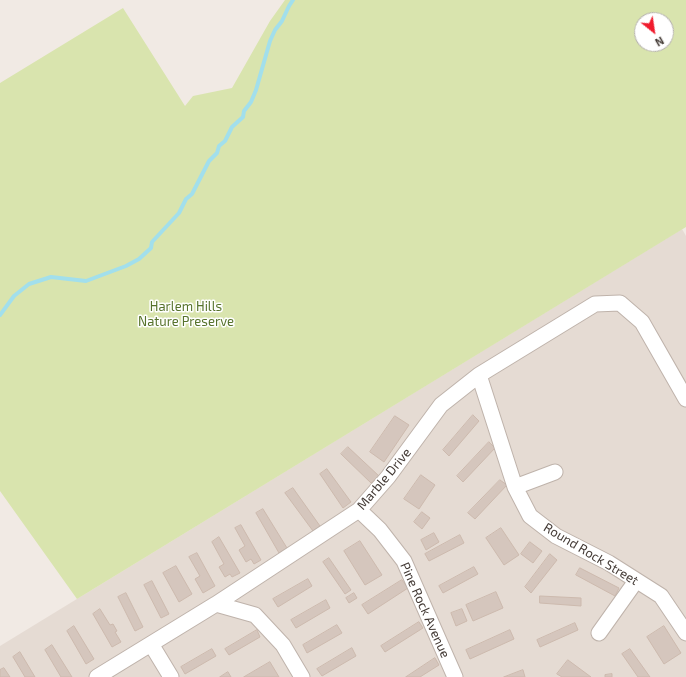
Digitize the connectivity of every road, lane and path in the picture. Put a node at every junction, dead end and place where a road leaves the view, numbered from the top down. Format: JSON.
{"nodes":[{"id":1,"x":479,"y":375,"type":"junction"},
{"id":2,"x":686,"y":400,"type":"edge"},
{"id":3,"x":556,"y":472,"type":"dead end"},
{"id":4,"x":515,"y":487,"type":"junction"},
{"id":5,"x":359,"y":510,"type":"junction"},
{"id":6,"x":636,"y":582,"type":"junction"},
{"id":7,"x":216,"y":604,"type":"junction"},
{"id":8,"x":598,"y":633,"type":"dead end"},
{"id":9,"x":686,"y":633,"type":"edge"},
{"id":10,"x":151,"y":644,"type":"junction"},
{"id":11,"x":97,"y":677,"type":"edge"},
{"id":12,"x":171,"y":677,"type":"edge"},
{"id":13,"x":302,"y":677,"type":"edge"},
{"id":14,"x":455,"y":677,"type":"edge"}],
"edges":[{"from":1,"to":2,"type":"street","name":"Marble Drive"},
{"from":1,"to":4,"type":"street","name":"Round Rock Street"},
{"from":1,"to":5,"type":"street","name":"Marble Drive"},
{"from":3,"to":4,"type":"street"},
{"from":4,"to":6,"type":"street","name":"Round Rock Street"},
{"from":5,"to":7,"type":"street","name":"Marble Drive"},
{"from":5,"to":14,"type":"street","name":"Pine Rock Avenue"},
{"from":6,"to":8,"type":"street"},
{"from":6,"to":9,"type":"street","name":"Round Rock Street"},
{"from":7,"to":10,"type":"street","name":"Marble Drive"},
{"from":7,"to":13,"type":"street"},
{"from":10,"to":11,"type":"street","name":"Marble Drive"},
{"from":10,"to":12,"type":"street"}]}
